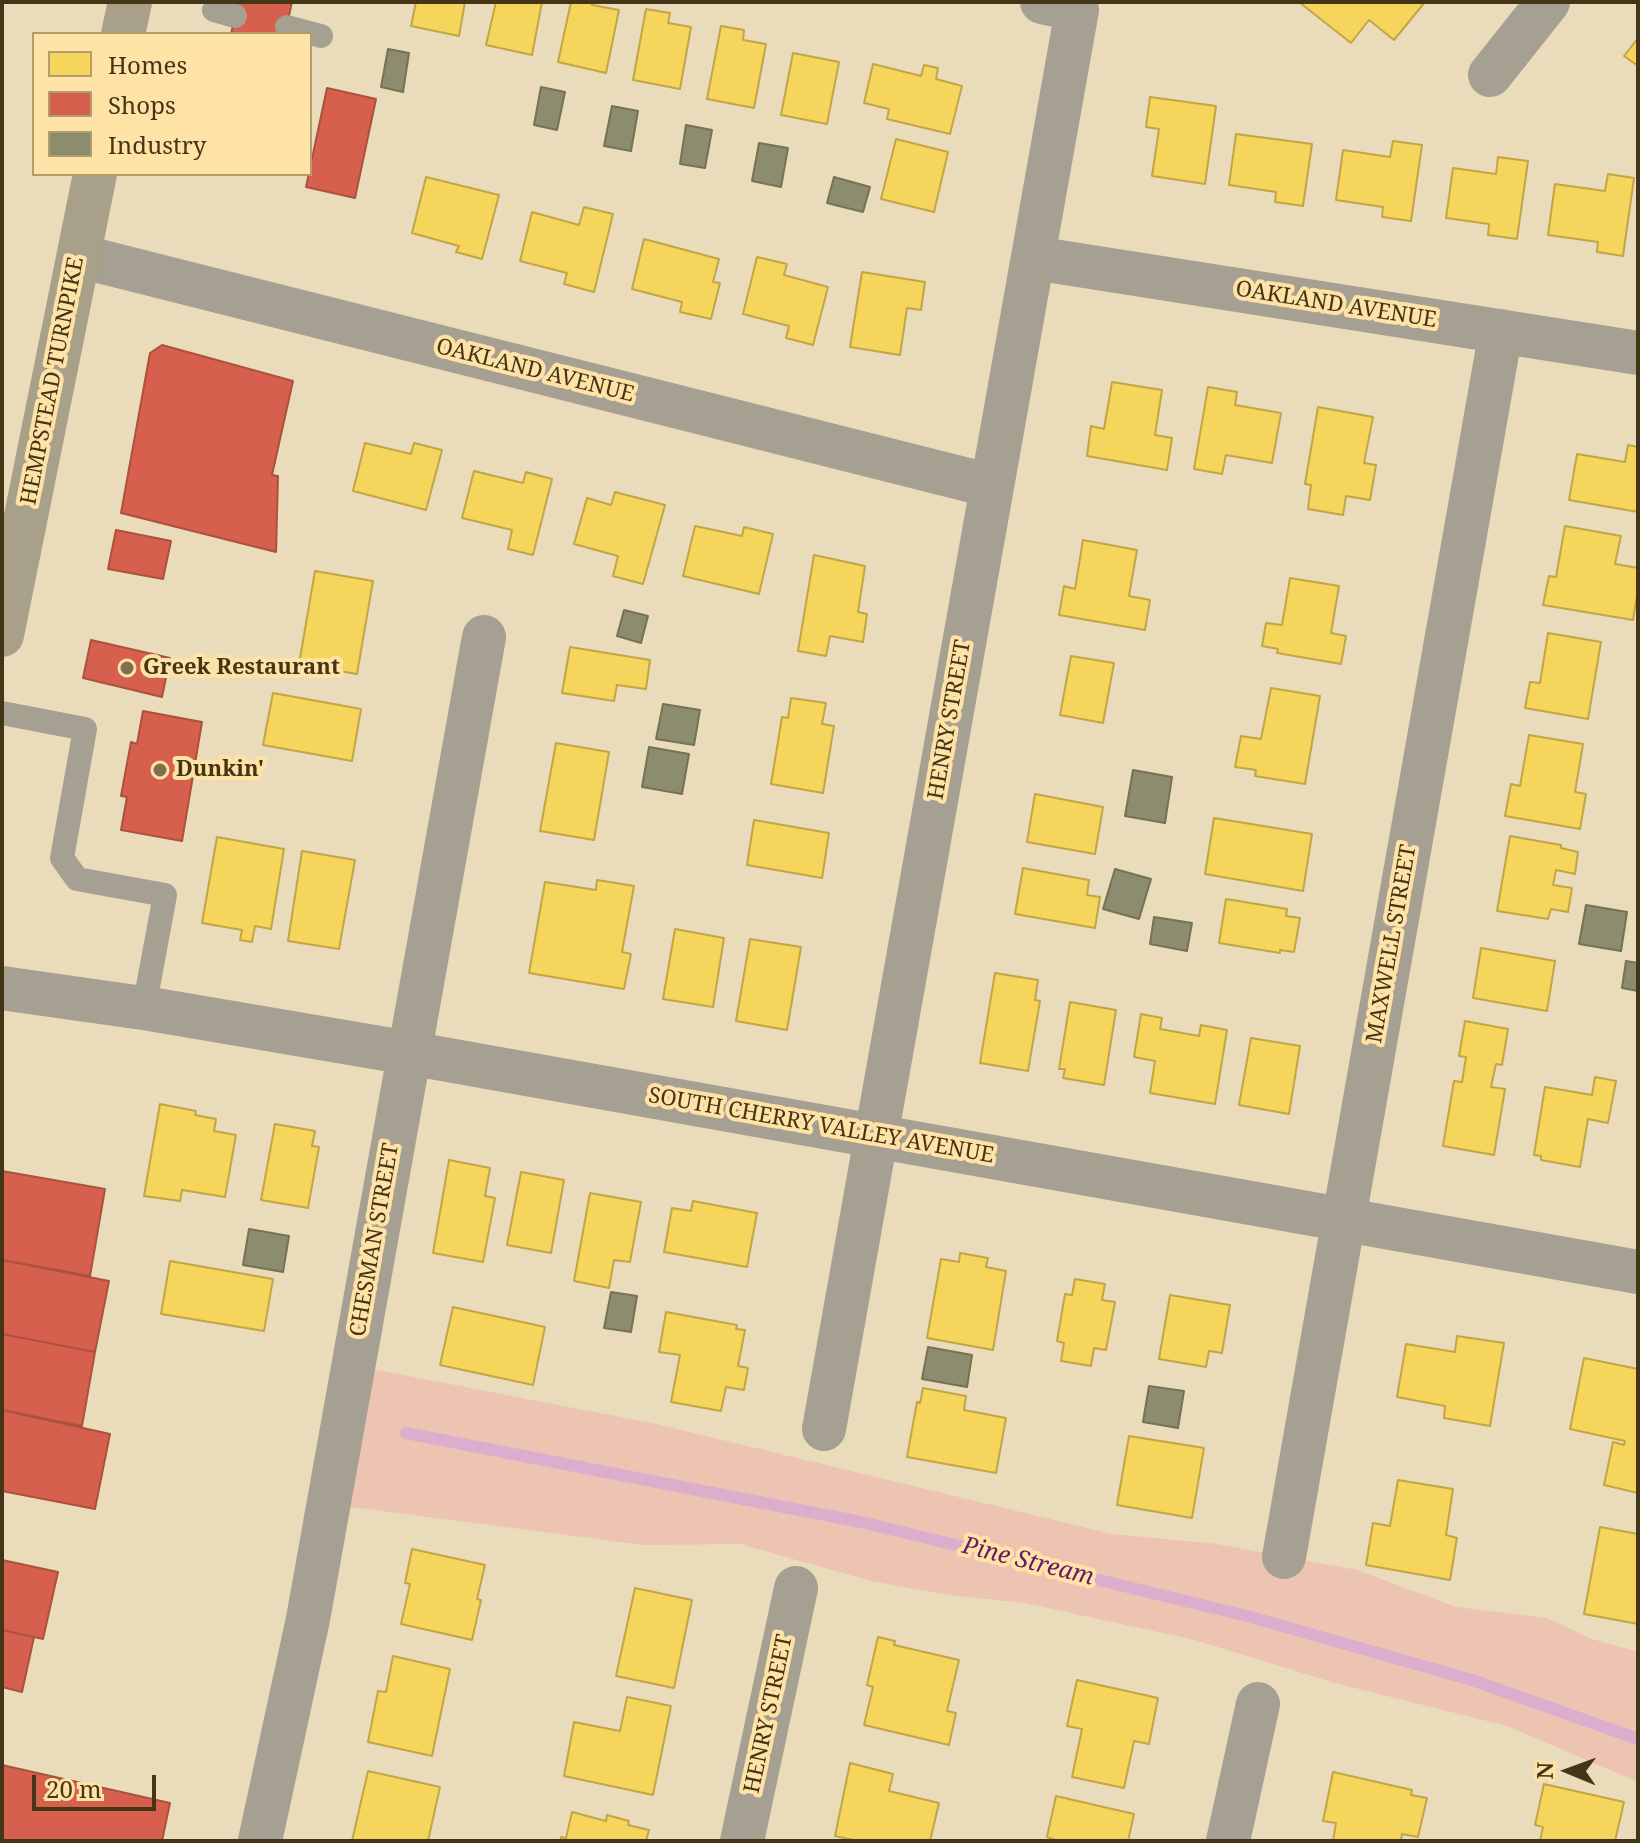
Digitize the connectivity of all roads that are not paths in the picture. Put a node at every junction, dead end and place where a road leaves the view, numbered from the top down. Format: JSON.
{"nodes":[{"id":1,"x":130,"y":2,"type":"edge"},
{"id":2,"x":1548,"y":2,"type":"edge"},
{"id":3,"x":1060,"y":6,"type":"edge"},
{"id":4,"x":287,"y":27,"type":"dead end"},
{"id":5,"x":123,"y":32,"type":"edge"},
{"id":6,"x":306,"y":32,"type":"edge"},
{"id":7,"x":312,"y":34,"type":"edge"},
{"id":8,"x":321,"y":36,"type":"dead end"},
{"id":9,"x":1490,"y":75,"type":"dead end"},
{"id":10,"x":95,"y":176,"type":"edge"},
{"id":11,"x":79,"y":256,"type":"junction"},
{"id":12,"x":1034,"y":258,"type":"junction"},
{"id":13,"x":1501,"y":331,"type":"junction"},
{"id":14,"x":1638,"y":353,"type":"edge"},
{"id":15,"x":992,"y":486,"type":"junction"},
{"id":16,"x":2,"y":635,"type":"edge"},
{"id":17,"x":484,"y":637,"type":"dead end"},
{"id":18,"x":2,"y":713,"type":"edge"},
{"id":19,"x":2,"y":988,"type":"edge"},
{"id":20,"x":144,"y":1008,"type":"junction"},
{"id":21,"x":409,"y":1053,"type":"junction"},
{"id":22,"x":876,"y":1135,"type":"junction"},
{"id":23,"x":1343,"y":1219,"type":"junction"},
{"id":24,"x":1638,"y":1272,"type":"edge"},
{"id":25,"x":824,"y":1429,"type":"dead end"},
{"id":26,"x":1284,"y":1557,"type":"dead end"},
{"id":27,"x":796,"y":1588,"type":"dead end"},
{"id":28,"x":1258,"y":1704,"type":"dead end"},
{"id":29,"x":260,"y":1841,"type":"edge"},
{"id":30,"x":742,"y":1841,"type":"edge"},
{"id":31,"x":1228,"y":1841,"type":"edge"}],
"edges":[{"from":1,"to":5,"type":"main road"},
{"from":2,"to":9,"type":"street"},
{"from":3,"to":12,"type":"street","name":"HENRY STREET"},
{"from":4,"to":6,"type":"lane"},
{"from":7,"to":8,"type":"lane"},
{"from":10,"to":11,"type":"main road","name":"HEMPSTEAD TURNPIKE"},
{"from":11,"to":15,"type":"street","name":"OAKLAND AVENUE"},
{"from":11,"to":16,"type":"main road","name":"HEMPSTEAD TURNPIKE"},
{"from":12,"to":13,"type":"street","name":"OAKLAND AVENUE"},
{"from":12,"to":15,"type":"street","name":"HENRY STREET"},
{"from":13,"to":14,"type":"street","name":"OAKLAND AVENUE"},
{"from":13,"to":23,"type":"street","name":"MAXWELL STREET"},
{"from":15,"to":22,"type":"street","name":"HENRY STREET"},
{"from":17,"to":21,"type":"street","name":"CHESMAN STREET"},
{"from":18,"to":20,"type":"lane"},
{"from":19,"to":20,"type":"street","name":"SOUTH CHERRY VALLEY AVENUE"},
{"from":20,"to":21,"type":"street","name":"SOUTH CHERRY VALLEY AVENUE"},
{"from":21,"to":22,"type":"street","name":"SOUTH CHERRY VALLEY AVENUE"},
{"from":21,"to":29,"type":"street","name":"CHESMAN STREET"},
{"from":22,"to":23,"type":"street","name":"SOUTH CHERRY VALLEY AVENUE"},
{"from":22,"to":25,"type":"street","name":"HENRY STREET"},
{"from":23,"to":24,"type":"street","name":"SOUTH CHERRY VALLEY AVENUE"},
{"from":23,"to":26,"type":"street","name":"MAXWELL STREET"},
{"from":27,"to":30,"type":"street","name":"HENRY STREET"},
{"from":28,"to":31,"type":"street"}]}
